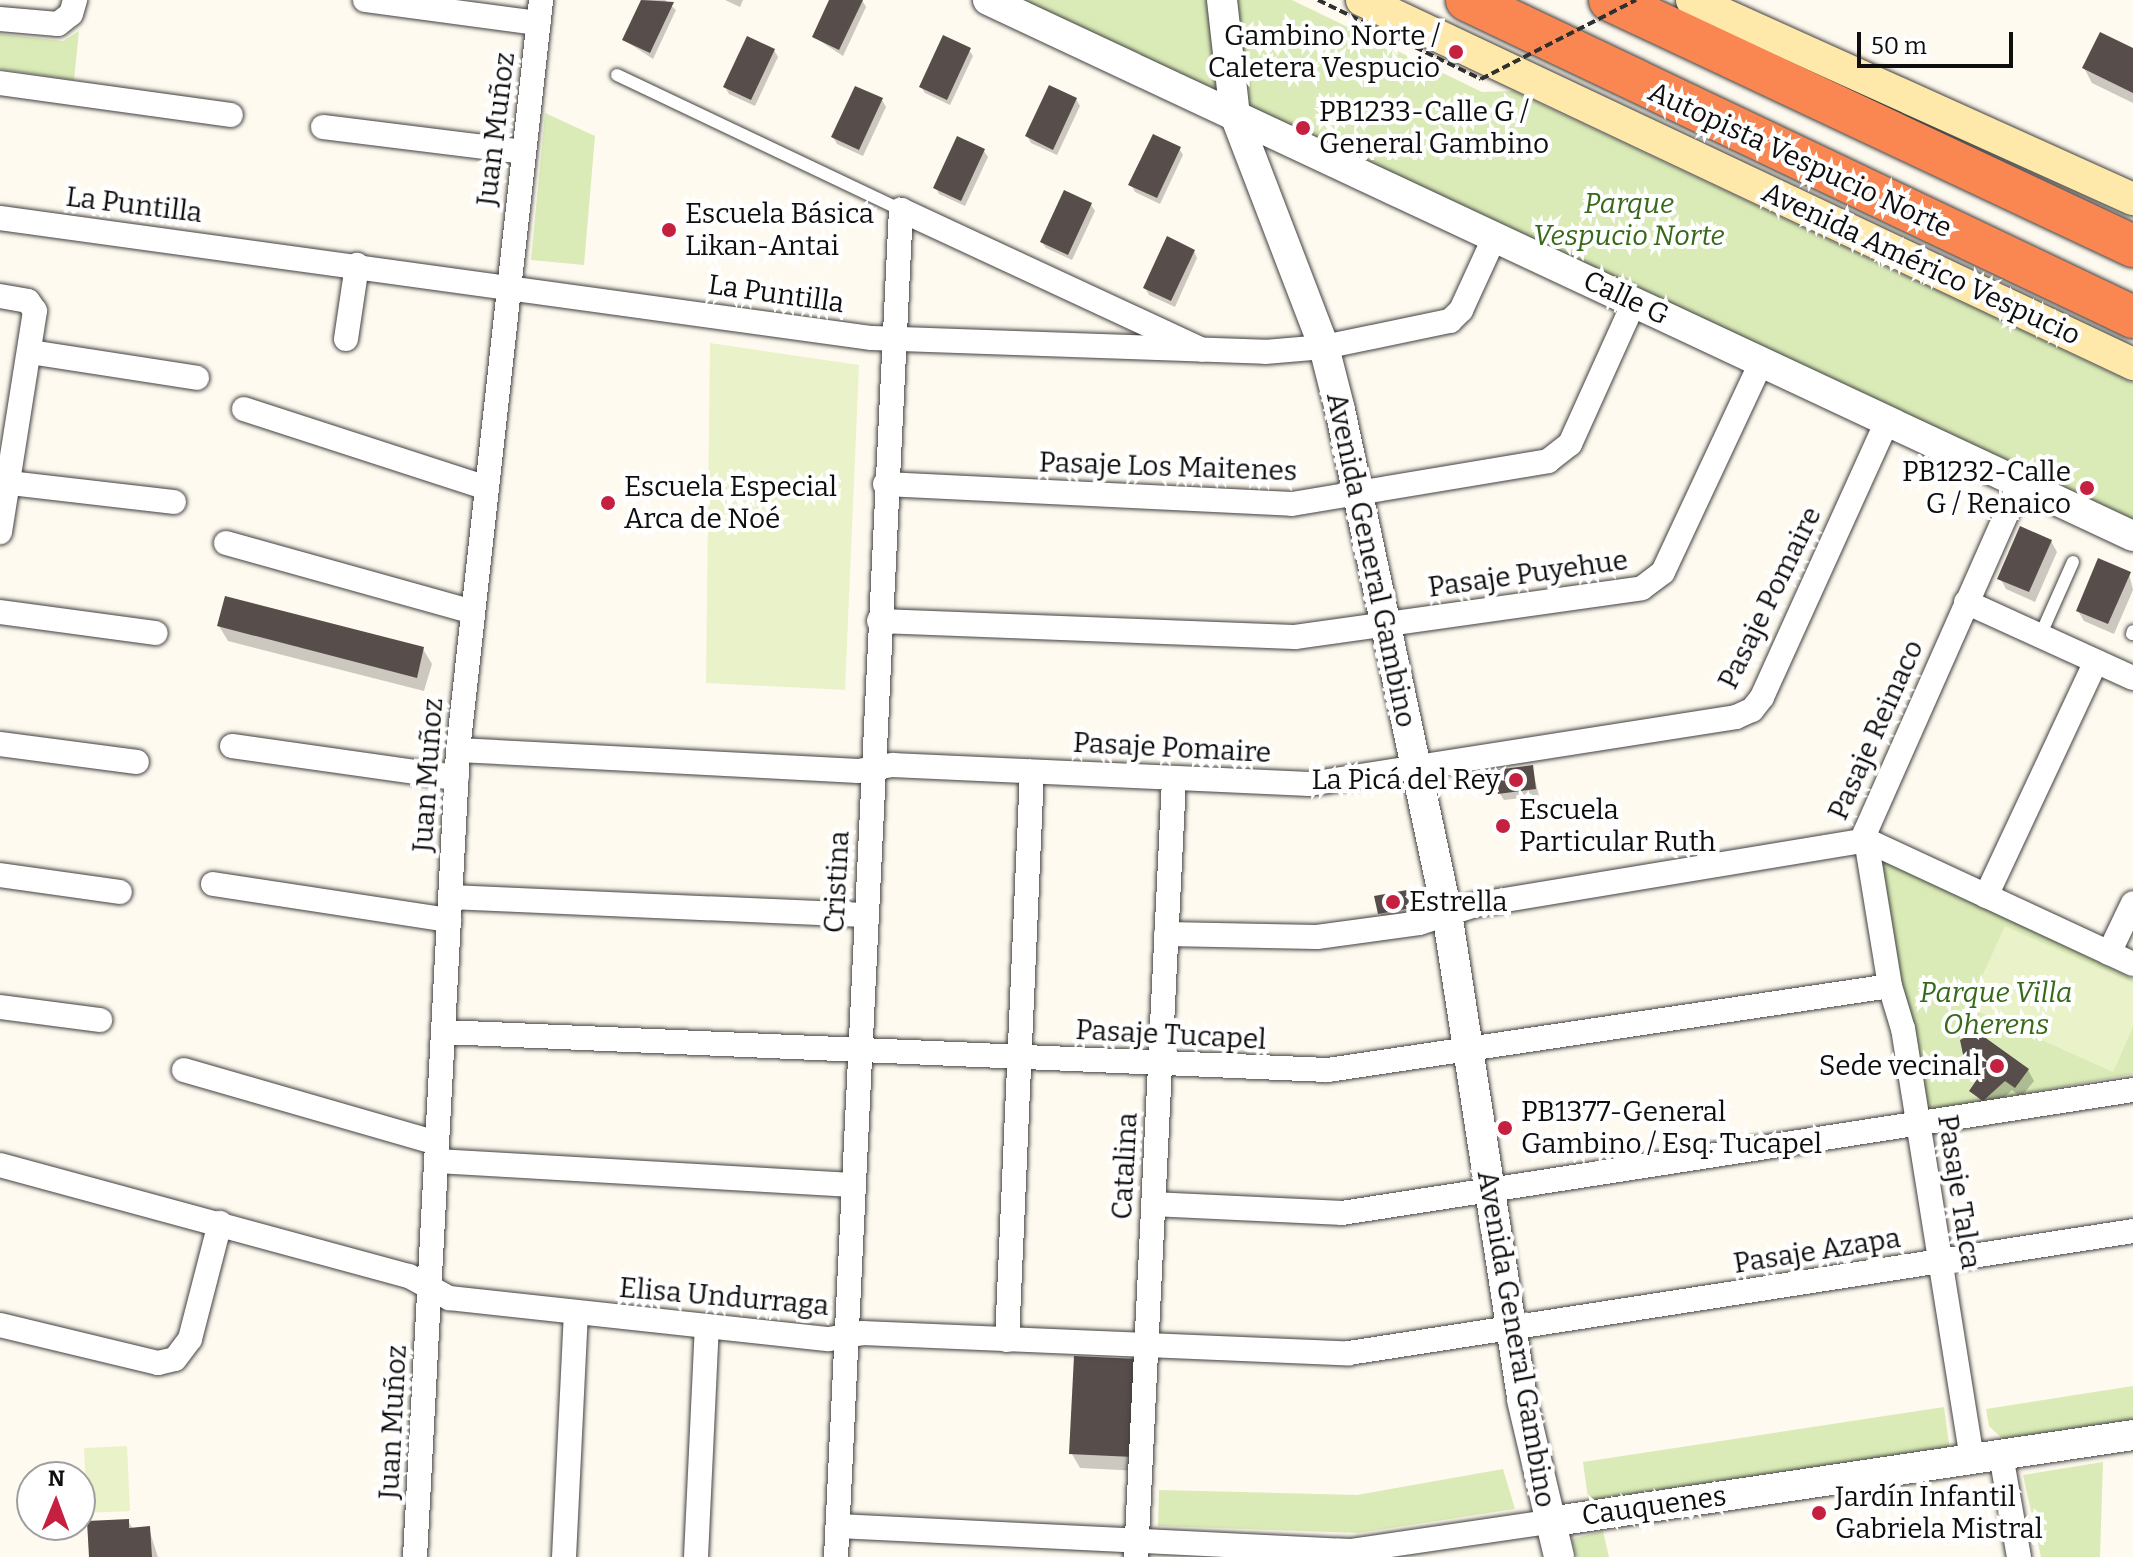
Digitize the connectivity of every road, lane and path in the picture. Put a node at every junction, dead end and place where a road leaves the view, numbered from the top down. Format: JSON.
{"nodes":[{"id":1,"x":75,"y":0,"type":"edge"},
{"id":2,"x":365,"y":0,"type":"edge"},
{"id":3,"x":988,"y":0,"type":"edge"},
{"id":4,"x":1222,"y":0,"type":"edge"},
{"id":5,"x":1318,"y":0,"type":"edge"},
{"id":6,"x":1362,"y":0,"type":"edge"},
{"id":7,"x":1467,"y":0,"type":"edge"},
{"id":8,"x":1610,"y":0,"type":"edge"},
{"id":9,"x":1636,"y":0,"type":"edge"},
{"id":10,"x":1692,"y":0,"type":"edge"},
{"id":11,"x":540,"y":12,"type":"edge"},
{"id":12,"x":0,"y":19,"type":"edge"},
{"id":13,"x":617,"y":75,"type":"dead end"},
{"id":14,"x":0,"y":83,"type":"edge"},
{"id":15,"x":231,"y":115,"type":"dead end"},
{"id":16,"x":1235,"y":115,"type":"junction"},
{"id":17,"x":323,"y":127,"type":"dead end"},
{"id":18,"x":523,"y":152,"type":"junction"},
{"id":19,"x":2133,"y":199,"type":"edge"},
{"id":20,"x":901,"y":210,"type":"junction"},
{"id":21,"x":0,"y":218,"type":"edge"},
{"id":22,"x":1495,"y":236,"type":"junction"},
{"id":23,"x":2133,"y":246,"type":"edge"},
{"id":24,"x":357,"y":265,"type":"junction"},
{"id":25,"x":507,"y":287,"type":"junction"},
{"id":26,"x":0,"y":296,"type":"edge"},
{"id":27,"x":1634,"y":302,"type":"junction"},
{"id":28,"x":2133,"y":317,"type":"edge"},
{"id":29,"x":891,"y":338,"type":"junction"},
{"id":30,"x":346,"y":339,"type":"dead end"},
{"id":31,"x":1324,"y":347,"type":"junction"},
{"id":32,"x":1202,"y":350,"type":"junction"},
{"id":33,"x":30,"y":352,"type":"junction"},
{"id":34,"x":1761,"y":363,"type":"junction"},
{"id":35,"x":2133,"y":364,"type":"edge"},
{"id":36,"x":197,"y":378,"type":"dead end"},
{"id":37,"x":244,"y":409,"type":"dead end"},
{"id":38,"x":1887,"y":422,"type":"junction"},
{"id":39,"x":10,"y":483,"type":"junction"},
{"id":40,"x":885,"y":484,"type":"junction"},
{"id":41,"x":2020,"y":484,"type":"junction"},
{"id":42,"x":484,"y":487,"type":"junction"},
{"id":43,"x":1357,"y":493,"type":"junction"},
{"id":44,"x":174,"y":502,"type":"dead end"},
{"id":45,"x":0,"y":532,"type":"edge"},
{"id":46,"x":2133,"y":536,"type":"edge"},
{"id":47,"x":226,"y":543,"type":"dead end"},
{"id":48,"x":2073,"y":562,"type":"dead end"},
{"id":49,"x":1966,"y":602,"type":"junction"},
{"id":50,"x":470,"y":611,"type":"junction"},
{"id":51,"x":0,"y":612,"type":"edge"},
{"id":52,"x":879,"y":621,"type":"junction"},
{"id":53,"x":1384,"y":623,"type":"junction"},
{"id":54,"x":156,"y":633,"type":"dead end"},
{"id":55,"x":2040,"y":636,"type":"junction"},
{"id":56,"x":2096,"y":661,"type":"junction"},
{"id":57,"x":2133,"y":678,"type":"edge"},
{"id":58,"x":0,"y":744,"type":"edge"},
{"id":59,"x":232,"y":746,"type":"dead end"},
{"id":60,"x":458,"y":750,"type":"junction"},
{"id":61,"x":137,"y":762,"type":"dead end"},
{"id":62,"x":1415,"y":767,"type":"junction"},
{"id":63,"x":872,"y":769,"type":"junction"},
{"id":64,"x":1032,"y":772,"type":"junction"},
{"id":65,"x":457,"y":778,"type":"junction"},
{"id":66,"x":1174,"y":779,"type":"junction"},
{"id":67,"x":1866,"y":840,"type":"junction"},
{"id":68,"x":0,"y":875,"type":"edge"},
{"id":69,"x":213,"y":884,"type":"dead end"},
{"id":70,"x":120,"y":892,"type":"dead end"},
{"id":71,"x":1986,"y":896,"type":"junction"},
{"id":72,"x":2133,"y":903,"type":"edge"},
{"id":73,"x":450,"y":908,"type":"junction"},
{"id":74,"x":1447,"y":913,"type":"junction"},
{"id":75,"x":865,"y":915,"type":"junction"},
{"id":76,"x":1166,"y":934,"type":"junction"},
{"id":77,"x":2109,"y":953,"type":"junction"},
{"id":78,"x":2133,"y":964,"type":"edge"},
{"id":79,"x":1890,"y":986,"type":"junction"},
{"id":80,"x":0,"y":1007,"type":"edge"},
{"id":81,"x":100,"y":1020,"type":"dead end"},
{"id":82,"x":443,"y":1032,"type":"junction"},
{"id":83,"x":1471,"y":1050,"type":"junction"},
{"id":84,"x":859,"y":1051,"type":"junction"},
{"id":85,"x":1019,"y":1059,"type":"junction"},
{"id":86,"x":1160,"y":1065,"type":"junction"},
{"id":87,"x":184,"y":1070,"type":"dead end"},
{"id":88,"x":2133,"y":1090,"type":"edge"},
{"id":89,"x":1918,"y":1122,"type":"junction"},
{"id":90,"x":437,"y":1152,"type":"junction"},
{"id":91,"x":0,"y":1165,"type":"edge"},
{"id":92,"x":853,"y":1185,"type":"junction"},
{"id":93,"x":1488,"y":1190,"type":"junction"},
{"id":94,"x":1153,"y":1204,"type":"junction"},
{"id":95,"x":220,"y":1223,"type":"junction"},
{"id":96,"x":2133,"y":1231,"type":"edge"},
{"id":97,"x":1940,"y":1262,"type":"junction"},
{"id":98,"x":430,"y":1288,"type":"junction"},
{"id":99,"x":576,"y":1313,"type":"junction"},
{"id":100,"x":0,"y":1325,"type":"edge"},
{"id":101,"x":707,"y":1326,"type":"junction"},
{"id":102,"x":1510,"y":1329,"type":"junction"},
{"id":103,"x":846,"y":1337,"type":"junction"},
{"id":104,"x":1007,"y":1340,"type":"junction"},
{"id":105,"x":1146,"y":1346,"type":"junction"},
{"id":106,"x":2133,"y":1435,"type":"edge"},
{"id":107,"x":1986,"y":1457,"type":"junction"},
{"id":108,"x":1549,"y":1522,"type":"junction"},
{"id":109,"x":838,"y":1526,"type":"junction"},
{"id":110,"x":1000,"y":1546,"type":"edge"},
{"id":111,"x":1136,"y":1549,"type":"edge"},
{"id":112,"x":1402,"y":1551,"type":"edge"},
{"id":113,"x":1269,"y":1552,"type":"edge"},
{"id":114,"x":415,"y":1557,"type":"edge"},
{"id":115,"x":564,"y":1557,"type":"edge"},
{"id":116,"x":696,"y":1557,"type":"edge"},
{"id":117,"x":836,"y":1557,"type":"edge"},
{"id":118,"x":1559,"y":1557,"type":"edge"},
{"id":119,"x":2019,"y":1557,"type":"edge"}],
"edges":[{"from":1,"to":12,"type":"street"},
{"from":2,"to":11,"type":"street"},
{"from":3,"to":16,"type":"street","name":"Calle G"},
{"from":4,"to":16,"type":"street","name":"Avenida General Gambino"},
{"from":5,"to":9,"type":"path","bridge":true},
{"from":6,"to":35,"type":"main road","name":"Avenida Américo Vespucio"},
{"from":7,"to":28,"type":"highway","name":"Autopista Vespucio Norte"},
{"from":8,"to":23,"type":"highway"},
{"from":10,"to":19,"type":"main road"},
{"from":11,"to":18,"type":"street","name":"Juan Muñoz"},
{"from":13,"to":20,"type":"lane"},
{"from":14,"to":15,"type":"street"},
{"from":16,"to":22,"type":"street","name":"Calle G"},
{"from":16,"to":31,"type":"street","name":"Avenida General Gambino"},
{"from":17,"to":18,"type":"street"},
{"from":18,"to":25,"type":"street","name":"Juan Muñoz"},
{"from":20,"to":29,"type":"street","name":"Cristina"},
{"from":20,"to":32,"type":"street"},
{"from":21,"to":24,"type":"street","name":"La Puntilla"},
{"from":22,"to":27,"type":"street","name":"Calle G"},
{"from":22,"to":31,"type":"street","name":"La Puntilla"},
{"from":24,"to":25,"type":"street","name":"La Puntilla"},
{"from":24,"to":30,"type":"street"},
{"from":25,"to":29,"type":"street","name":"La Puntilla"},
{"from":25,"to":42,"type":"street","name":"Juan Muñoz"},
{"from":26,"to":33,"type":"street"},
{"from":27,"to":34,"type":"street","name":"Calle G"},
{"from":27,"to":43,"type":"street","name":"Pasaje Los Maitenes"},
{"from":29,"to":32,"type":"street","name":"La Puntilla"},
{"from":29,"to":40,"type":"street","name":"Cristina"},
{"from":31,"to":32,"type":"street","name":"La Puntilla"},
{"from":31,"to":43,"type":"street","name":"Avenida General Gambino"},
{"from":33,"to":36,"type":"street"},
{"from":33,"to":39,"type":"street"},
{"from":34,"to":38,"type":"street","name":"Calle G"},
{"from":34,"to":53,"type":"street","name":"Pasaje Puyehue"},
{"from":37,"to":42,"type":"street"},
{"from":38,"to":41,"type":"street","name":"Calle G"},
{"from":38,"to":62,"type":"street","name":"Pasaje Pomaire"},
{"from":39,"to":44,"type":"street"},
{"from":39,"to":45,"type":"street"},
{"from":40,"to":43,"type":"street","name":"Pasaje Los Maitenes"},
{"from":40,"to":52,"type":"street","name":"Cristina"},
{"from":41,"to":46,"type":"street","name":"Calle G"},
{"from":41,"to":49,"type":"street","name":"Pasaje Reinaco"},
{"from":42,"to":50,"type":"street","name":"Juan Muñoz"},
{"from":43,"to":53,"type":"street","name":"Avenida General Gambino"},
{"from":47,"to":50,"type":"street"},
{"from":48,"to":55,"type":"lane"},
{"from":49,"to":55,"type":"street"},
{"from":49,"to":67,"type":"street","name":"Pasaje Reinaco"},
{"from":50,"to":60,"type":"street","name":"Juan Muñoz"},
{"from":51,"to":54,"type":"street"},
{"from":52,"to":53,"type":"street","name":"Pasaje Puyehue"},
{"from":52,"to":63,"type":"street","name":"Cristina"},
{"from":53,"to":62,"type":"street","name":"Avenida General Gambino"},
{"from":55,"to":56,"type":"street"},
{"from":56,"to":57,"type":"street"},
{"from":56,"to":71,"type":"street"},
{"from":58,"to":61,"type":"street"},
{"from":59,"to":65,"type":"street"},
{"from":60,"to":63,"type":"street","name":"Pasaje Pomaire"},
{"from":60,"to":65,"type":"street","name":"Juan Muñoz"},
{"from":62,"to":66,"type":"street","name":"Pasaje Pomaire"},
{"from":62,"to":74,"type":"street","name":"Avenida General Gambino"},
{"from":63,"to":64,"type":"street","name":"Pasaje Pomaire"},
{"from":63,"to":75,"type":"street","name":"Cristina"},
{"from":64,"to":66,"type":"street","name":"Pasaje Pomaire"},
{"from":64,"to":85,"type":"street"},
{"from":65,"to":73,"type":"street","name":"Juan Muñoz"},
{"from":66,"to":76,"type":"street","name":"Catalina"},
{"from":67,"to":71,"type":"street"},
{"from":67,"to":74,"type":"street","name":"Pasaje Reinaco"},
{"from":67,"to":79,"type":"street","name":"Pasaje Talca"},
{"from":68,"to":70,"type":"street"},
{"from":69,"to":73,"type":"street"},
{"from":71,"to":77,"type":"street"},
{"from":72,"to":77,"type":"street"},
{"from":73,"to":75,"type":"street"},
{"from":73,"to":82,"type":"street","name":"Juan Muñoz"},
{"from":74,"to":76,"type":"street","name":"Pasaje Reinaco"},
{"from":74,"to":83,"type":"street","name":"Avenida General Gambino"},
{"from":75,"to":84,"type":"street","name":"Cristina"},
{"from":76,"to":86,"type":"street","name":"Catalina"},
{"from":77,"to":78,"type":"street"},
{"from":79,"to":83,"type":"street","name":"Pasaje Tucapel"},
{"from":79,"to":89,"type":"street","name":"Pasaje Talca"},
{"from":80,"to":81,"type":"street"},
{"from":82,"to":84,"type":"street","name":"Pasaje Tucapel"},
{"from":82,"to":90,"type":"street","name":"Juan Muñoz"},
{"from":83,"to":86,"type":"street","name":"Pasaje Tucapel"},
{"from":83,"to":93,"type":"street","name":"Avenida General Gambino"},
{"from":84,"to":85,"type":"street","name":"Pasaje Tucapel"},
{"from":84,"to":92,"type":"street","name":"Cristina"},
{"from":85,"to":86,"type":"street","name":"Pasaje Tucapel"},
{"from":85,"to":104,"type":"street"},
{"from":86,"to":94,"type":"street","name":"Catalina"},
{"from":87,"to":90,"type":"street"},
{"from":88,"to":89,"type":"street"},
{"from":89,"to":93,"type":"street"},
{"from":89,"to":97,"type":"street","name":"Pasaje Talca"},
{"from":90,"to":92,"type":"street"},
{"from":90,"to":98,"type":"street","name":"Juan Muñoz"},
{"from":91,"to":95,"type":"street","name":"Elisa Undurraga"},
{"from":92,"to":103,"type":"street","name":"Cristina"},
{"from":93,"to":94,"type":"street"},
{"from":93,"to":102,"type":"street","name":"Avenida General Gambino"},
{"from":94,"to":105,"type":"street","name":"Catalina"},
{"from":95,"to":98,"type":"street","name":"Elisa Undurraga"},
{"from":95,"to":100,"type":"street"},
{"from":96,"to":97,"type":"street","name":"Pasaje Azapa"},
{"from":97,"to":102,"type":"street","name":"Pasaje Azapa"},
{"from":97,"to":107,"type":"street","name":"Pasaje Talca"},
{"from":98,"to":99,"type":"street","name":"Elisa Undurraga"},
{"from":98,"to":114,"type":"street","name":"Juan Muñoz"},
{"from":99,"to":101,"type":"street","name":"Elisa Undurraga"},
{"from":99,"to":115,"type":"street"},
{"from":101,"to":103,"type":"street","name":"Elisa Undurraga"},
{"from":101,"to":116,"type":"street"},
{"from":102,"to":105,"type":"street","name":"Elisa Undurraga"},
{"from":102,"to":108,"type":"street","name":"Avenida General Gambino"},
{"from":103,"to":104,"type":"street","name":"Elisa Undurraga"},
{"from":103,"to":109,"type":"street","name":"Cristina"},
{"from":104,"to":105,"type":"street","name":"Elisa Undurraga"},
{"from":105,"to":111,"type":"street","name":"Catalina"},
{"from":106,"to":107,"type":"street","name":"Cauquenes"},
{"from":107,"to":108,"type":"street","name":"Cauquenes"},
{"from":107,"to":119,"type":"street","name":"Pasaje Talca"},
{"from":108,"to":112,"type":"street","name":"Cauquenes"},
{"from":108,"to":118,"type":"street","name":"Avenida General Gambino"},
{"from":109,"to":110,"type":"street","name":"Cauquenes"},
{"from":109,"to":117,"type":"street","name":"Cristina"},
{"from":110,"to":111,"type":"street","name":"Cauquenes"},
{"from":111,"to":113,"type":"street","name":"Cauquenes"},
{"from":112,"to":113,"type":"street","name":"Cauquenes"}]}
